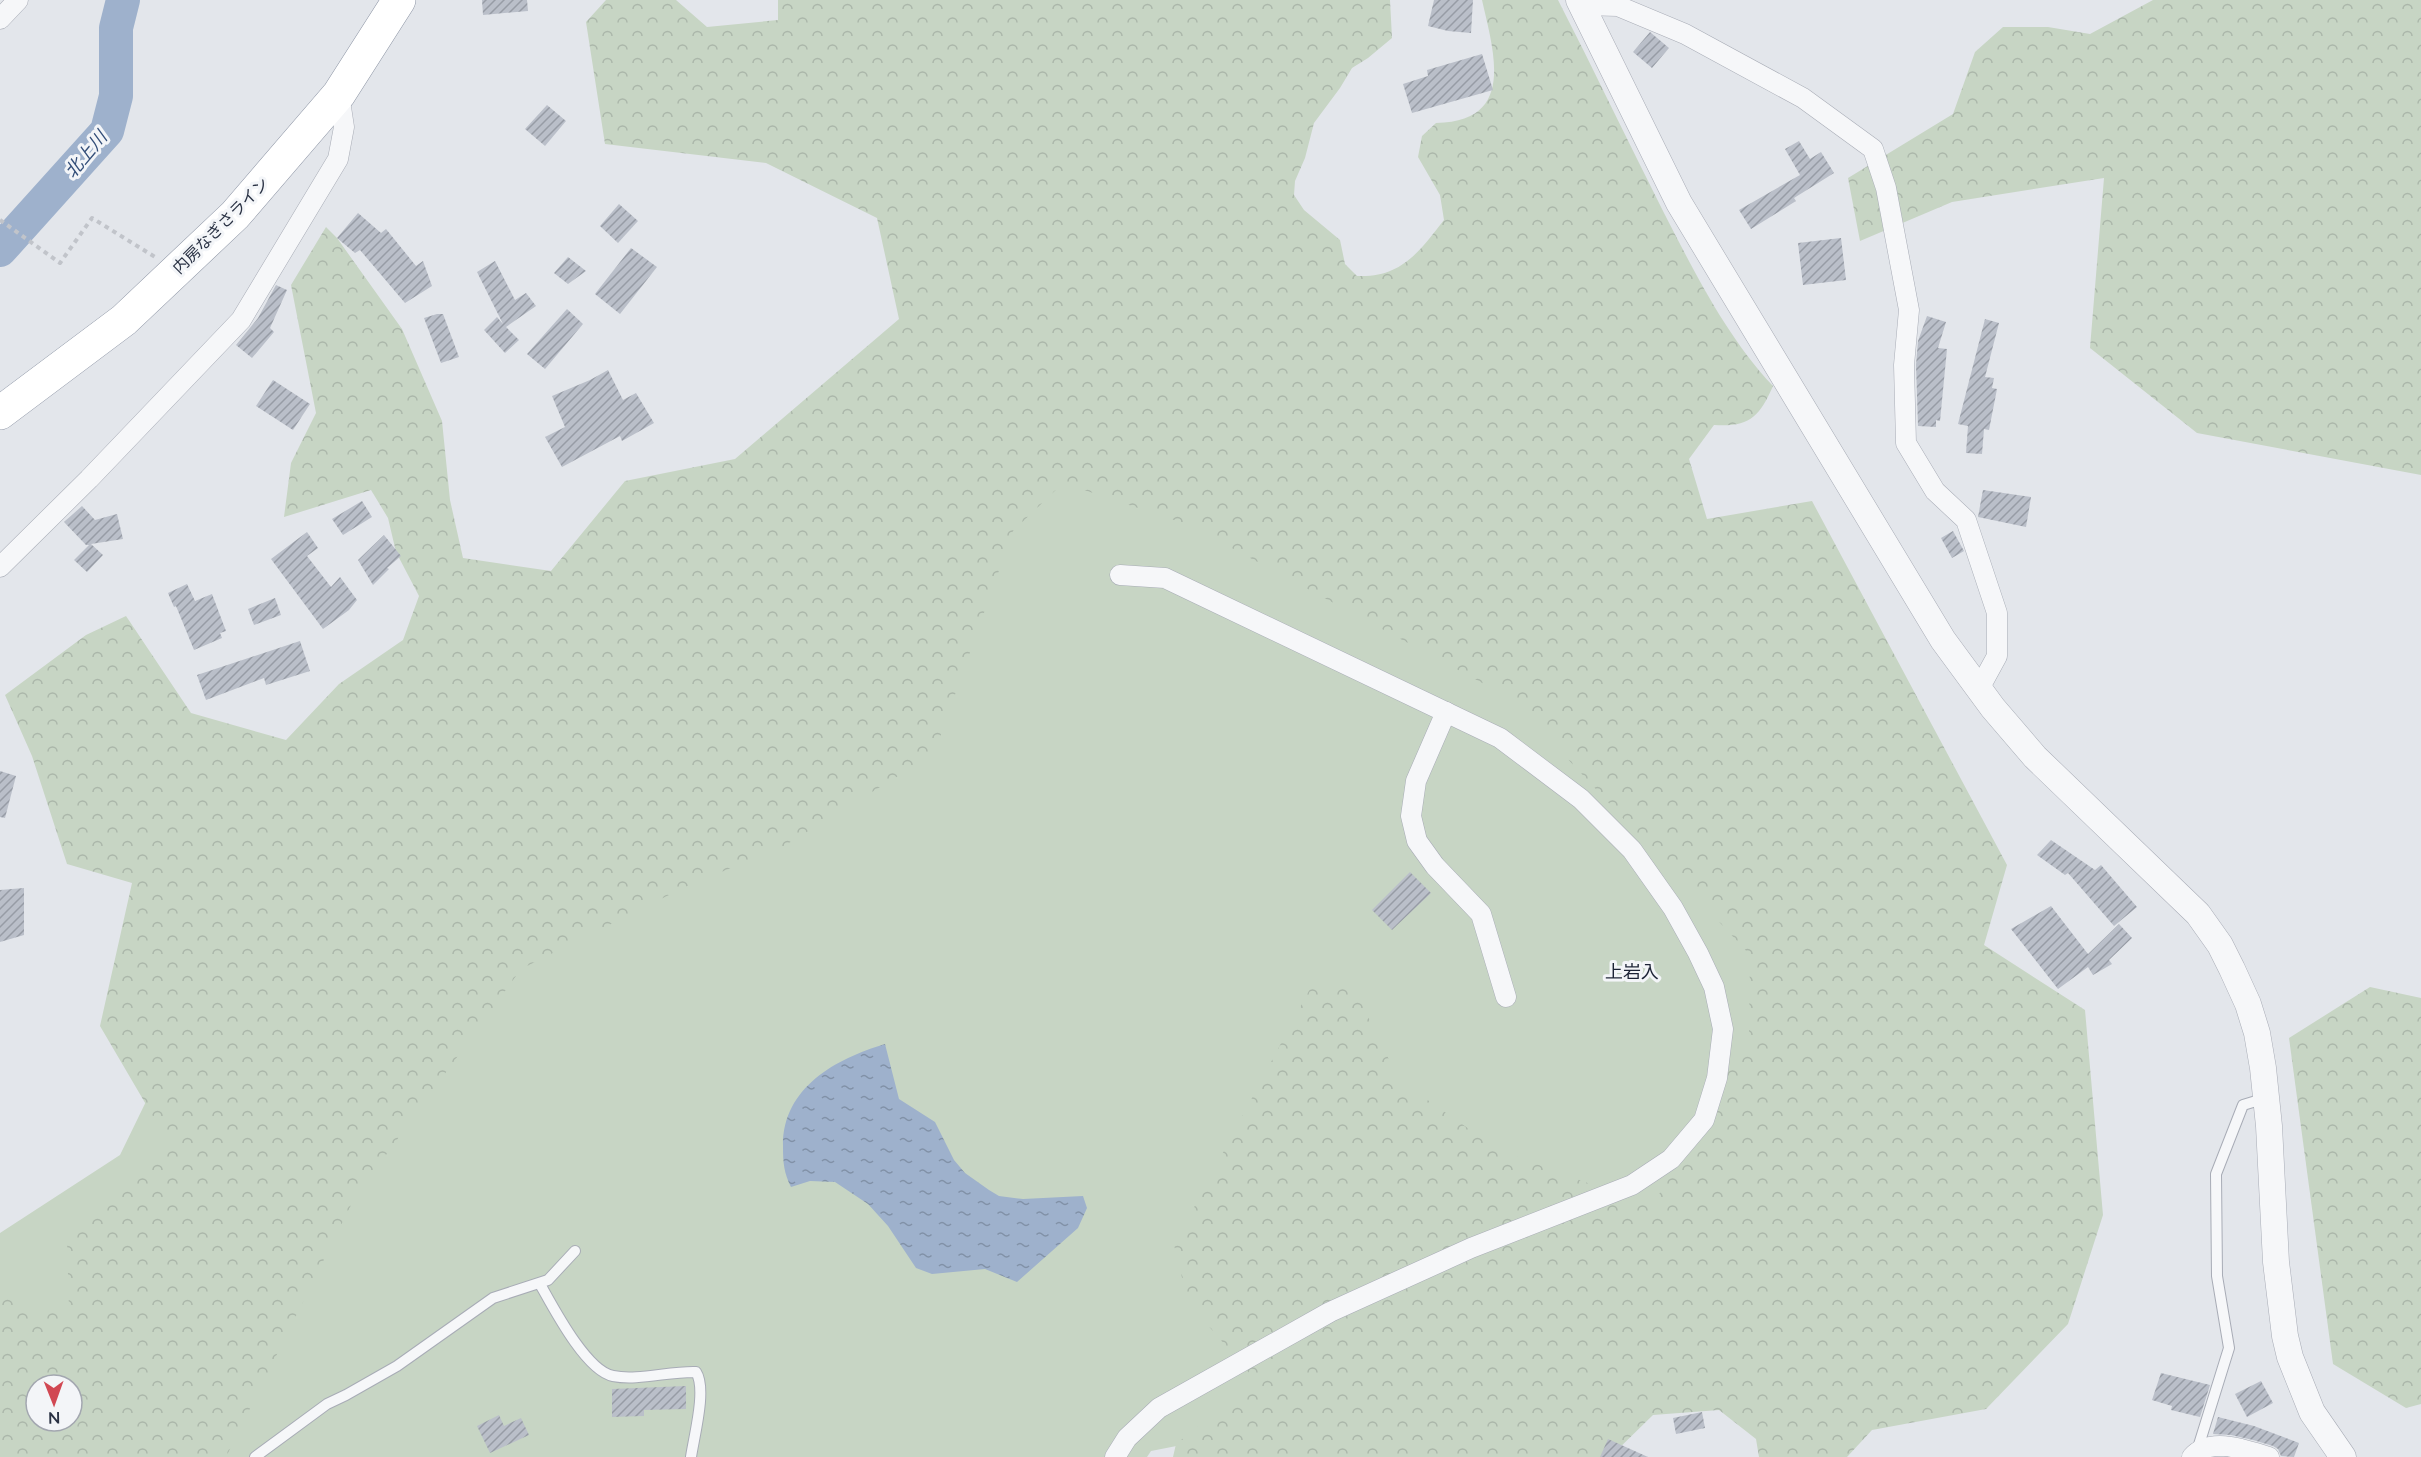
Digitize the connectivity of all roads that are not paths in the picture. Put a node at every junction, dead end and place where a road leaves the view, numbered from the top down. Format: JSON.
{"nodes":[{"id":1,"x":18,"y":0,"type":"edge"},
{"id":2,"x":399,"y":0,"type":"edge"},
{"id":3,"x":1581,"y":2,"type":"edge"},
{"id":4,"x":0,"y":19,"type":"edge"},
{"id":5,"x":339,"y":94,"type":"junction"},
{"id":6,"x":0,"y":413,"type":"edge"},
{"id":7,"x":0,"y":567,"type":"edge"},
{"id":8,"x":1120,"y":574,"type":"dead end"},
{"id":9,"x":1979,"y":689,"type":"junction"},
{"id":10,"x":1446,"y":712,"type":"junction"},
{"id":11,"x":1506,"y":997,"type":"dead end"},
{"id":12,"x":2267,"y":1098,"type":"junction"},
{"id":13,"x":575,"y":1251,"type":"dead end"},
{"id":14,"x":540,"y":1284,"type":"junction"},
{"id":15,"x":2195,"y":1454,"type":"edge"},
{"id":16,"x":255,"y":1457,"type":"edge"},
{"id":17,"x":691,"y":1457,"type":"edge"},
{"id":18,"x":1115,"y":1457,"type":"edge"},
{"id":19,"x":2269,"y":1457,"type":"edge"},
{"id":20,"x":2343,"y":1457,"type":"edge"}],
"edges":[{"from":1,"to":4,"type":"street"},
{"from":2,"to":5,"type":"highway","name":"内房なぎさライン"},
{"from":3,"to":9,"type":"street"},
{"from":3,"to":9,"type":"street"},
{"from":5,"to":6,"type":"highway","name":"内房なぎさライン"},
{"from":5,"to":7,"type":"street"},
{"from":8,"to":10,"type":"street"},
{"from":9,"to":12,"type":"street"},
{"from":10,"to":11,"type":"street"},
{"from":10,"to":18,"type":"street"},
{"from":12,"to":15,"type":"lane"},
{"from":12,"to":20,"type":"street"},
{"from":13,"to":14,"type":"lane"},
{"from":14,"to":16,"type":"lane"},
{"from":14,"to":17,"type":"lane"},
{"from":15,"to":19,"type":"street"}]}
